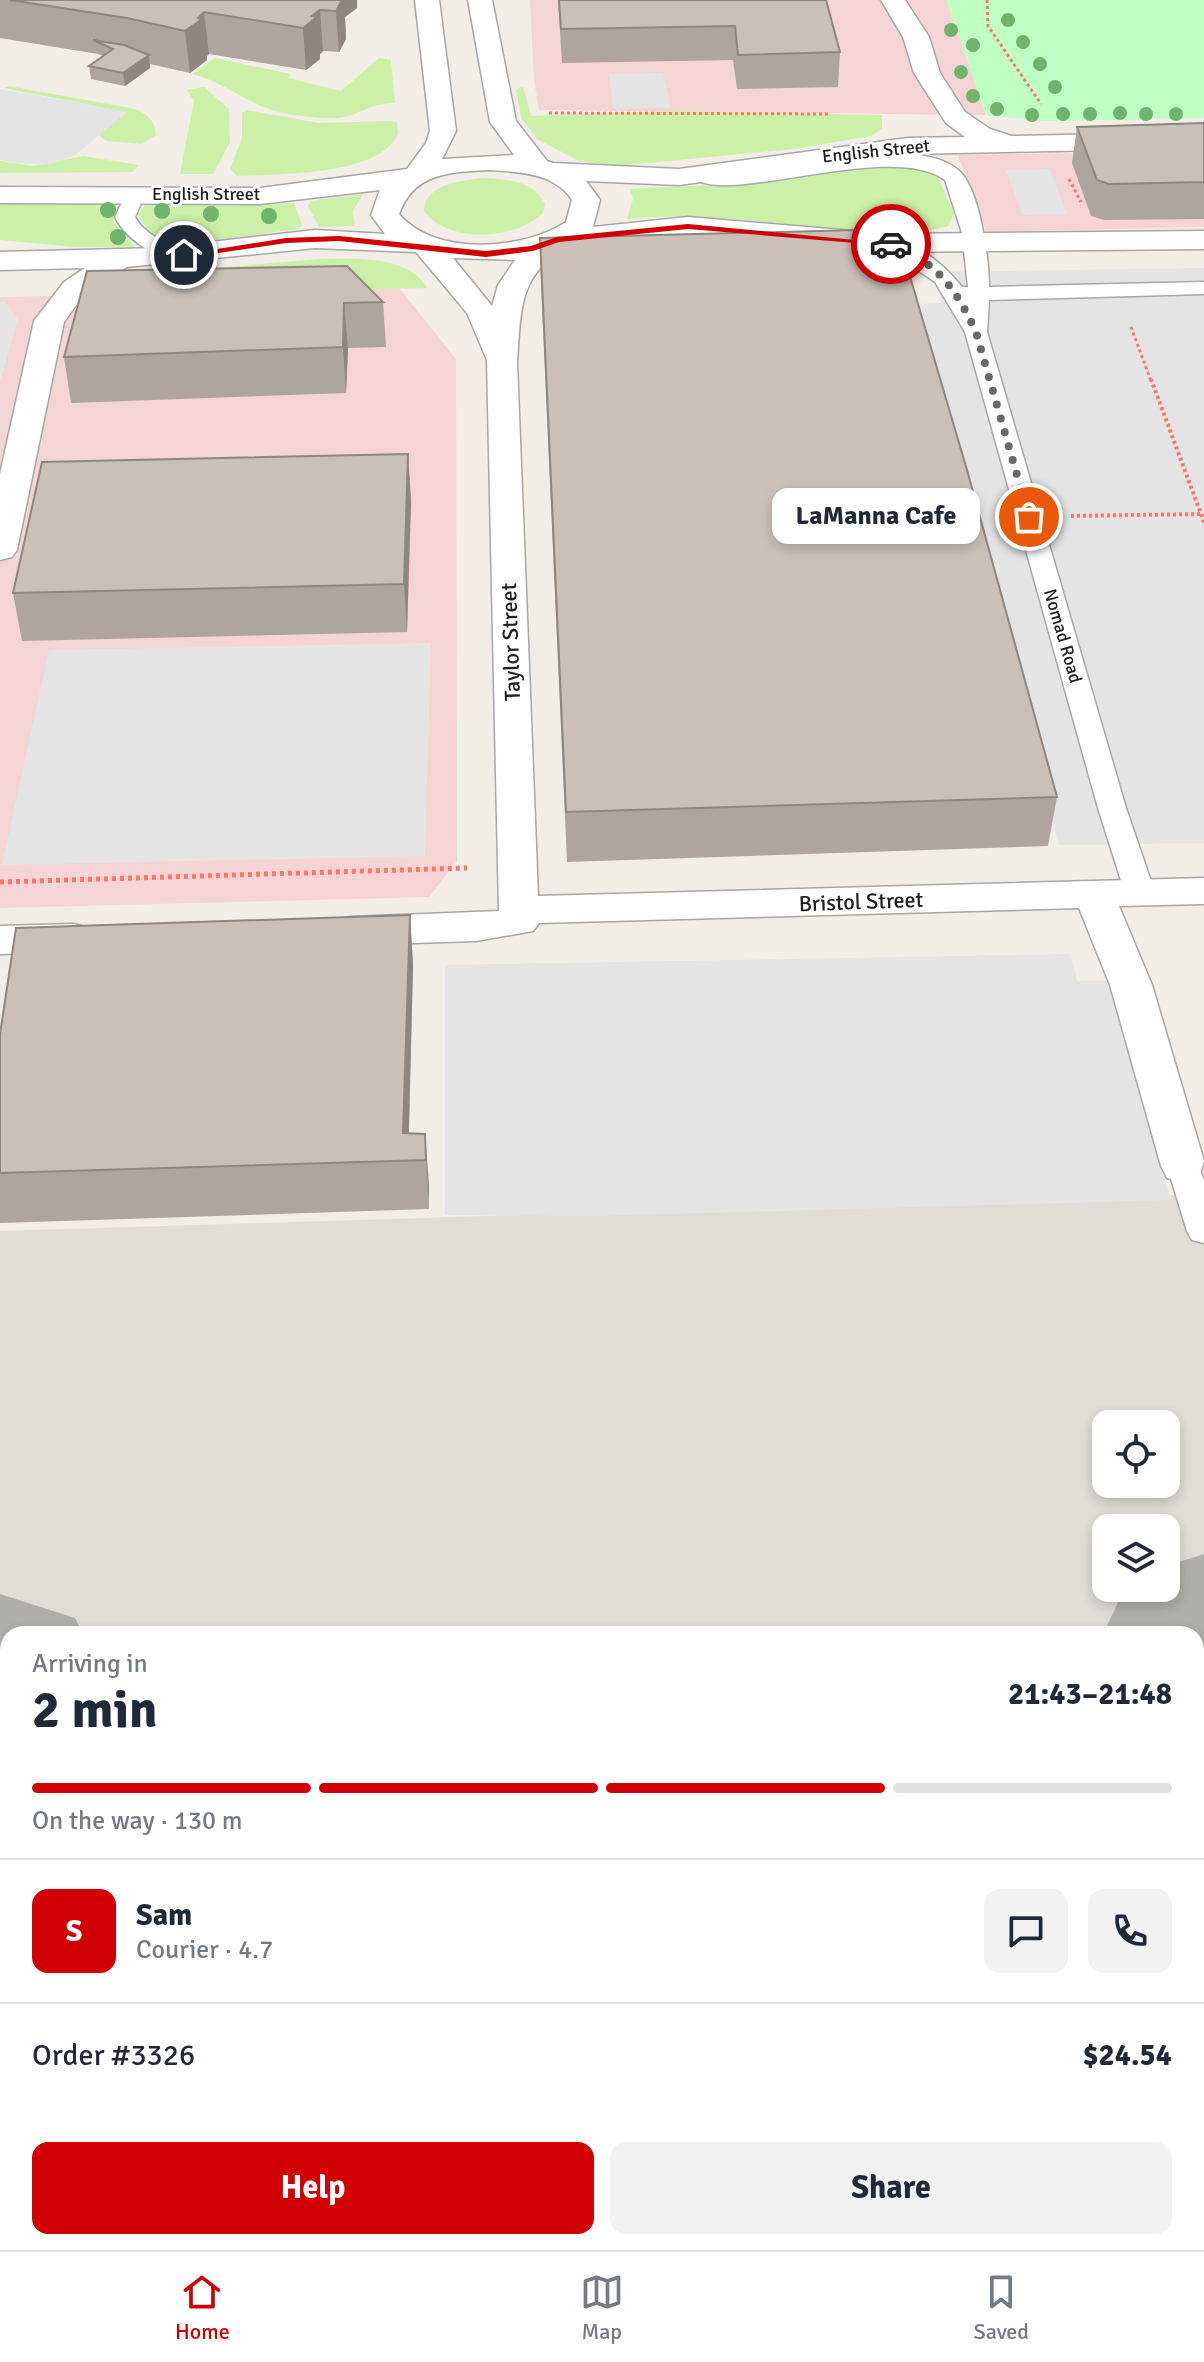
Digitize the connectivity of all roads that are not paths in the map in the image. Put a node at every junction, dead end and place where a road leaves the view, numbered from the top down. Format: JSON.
{"nodes":[{"id":1,"x":427,"y":0,"type":"edge"},
{"id":2,"x":480,"y":0,"type":"edge"},
{"id":3,"x":893,"y":0,"type":"edge"},
{"id":4,"x":927,"y":73,"type":"junction"},
{"id":5,"x":1204,"y":140,"type":"edge"},
{"id":6,"x":1014,"y":143,"type":"junction"},
{"id":7,"x":879,"y":149,"type":"junction"},
{"id":8,"x":543,"y":169,"type":"junction"},
{"id":9,"x":693,"y":176,"type":"junction"},
{"id":10,"x":414,"y":177,"type":"junction"},
{"id":11,"x":135,"y":194,"type":"junction"},
{"id":12,"x":0,"y":195,"type":"edge"},
{"id":13,"x":1204,"y":240,"type":"edge"},
{"id":14,"x":552,"y":242,"type":"junction"},
{"id":15,"x":888,"y":243,"type":"junction"},
{"id":16,"x":424,"y":245,"type":"junction"},
{"id":17,"x":184,"y":255,"type":"junction"},
{"id":18,"x":978,"y":257,"type":"junction"},
{"id":19,"x":117,"y":260,"type":"junction"},
{"id":20,"x":0,"y":261,"type":"edge"},
{"id":21,"x":1204,"y":288,"type":"edge"},
{"id":22,"x":1063,"y":291,"type":"junction"},
{"id":23,"x":981,"y":293,"type":"junction"},
{"id":24,"x":958,"y":294,"type":"junction"},
{"id":25,"x":39,"y":301,"type":"junction"},
{"id":26,"x":976,"y":332,"type":"junction"},
{"id":27,"x":502,"y":362,"type":"junction"},
{"id":28,"x":0,"y":550,"type":"edge"},
{"id":29,"x":1204,"y":891,"type":"edge"},
{"id":30,"x":1140,"y":893,"type":"junction"},
{"id":31,"x":1095,"y":894,"type":"junction"},
{"id":32,"x":519,"y":916,"type":"junction"},
{"id":33,"x":316,"y":932,"type":"edge"},
{"id":34,"x":111,"y":937,"type":"edge"},
{"id":35,"x":0,"y":940,"type":"edge"},
{"id":36,"x":1183,"y":1166,"type":"joint"},
{"id":37,"x":1204,"y":1231,"type":"edge"}],
"edges":[{"from":1,"to":10,"type":"street"},
{"from":2,"to":8,"type":"street"},
{"from":3,"to":4,"type":"street"},
{"from":4,"to":6,"type":"street"},
{"from":4,"to":7,"type":"street"},
{"from":5,"to":6,"type":"street","name":"English Street"},
{"from":6,"to":7,"type":"street","name":"English Street"},
{"from":7,"to":9,"type":"street","name":"English Street"},
{"from":8,"to":9,"type":"street","name":"English Street"},
{"from":8,"to":10,"type":"street","name":"English Street"},
{"from":8,"to":14,"type":"street","name":"Taylor Street"},
{"from":9,"to":18,"type":"lane","name":"Nomad Road"},
{"from":10,"to":11,"type":"street","name":"English Street"},
{"from":10,"to":16,"type":"street"},
{"from":11,"to":12,"type":"street","name":"English Street"},
{"from":11,"to":17,"type":"lane"},
{"from":13,"to":18,"type":"street"},
{"from":14,"to":15,"type":"street"},
{"from":14,"to":16,"type":"street"},
{"from":14,"to":27,"type":"street","name":"Taylor Street"},
{"from":15,"to":18,"type":"street"},
{"from":15,"to":24,"type":"lane","name":"Nomad Road"},
{"from":16,"to":17,"type":"street"},
{"from":16,"to":27,"type":"street","name":"Taylor Street"},
{"from":17,"to":19,"type":"street"},
{"from":18,"to":22,"type":"lane"},
{"from":18,"to":23,"type":"lane","name":"Nomad Road"},
{"from":19,"to":20,"type":"street"},
{"from":19,"to":25,"type":"street"},
{"from":20,"to":25,"type":"street"},
{"from":21,"to":22,"type":"lane"},
{"from":22,"to":23,"type":"lane"},
{"from":23,"to":24,"type":"lane"},
{"from":23,"to":26,"type":"lane","name":"Nomad Road"},
{"from":24,"to":26,"type":"lane","name":"Nomad Road"},
{"from":25,"to":28,"type":"street"},
{"from":26,"to":30,"type":"lane","name":"Nomad Road"},
{"from":27,"to":32,"type":"street","name":"Taylor Street"},
{"from":29,"to":30,"type":"street","name":"Bristol Street"},
{"from":30,"to":31,"type":"street","name":"Bristol Street"},
{"from":31,"to":32,"type":"street","name":"Bristol Street"},
{"from":31,"to":36,"type":"street"},
{"from":32,"to":33,"type":"street","name":"Bristol Street"},
{"from":34,"to":35,"type":"street"},
{"from":36,"to":37,"type":"lane"}]}
